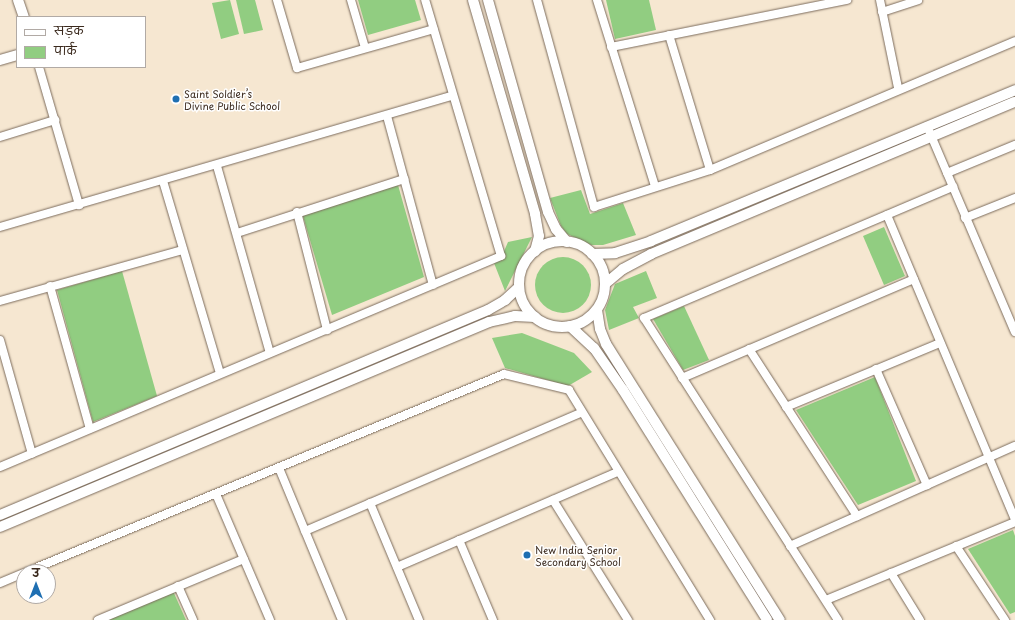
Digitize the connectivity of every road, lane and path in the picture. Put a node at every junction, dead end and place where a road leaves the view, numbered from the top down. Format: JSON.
{"nodes":[{"id":1,"x":18,"y":0,"type":"edge"},
{"id":2,"x":277,"y":0,"type":"edge"},
{"id":3,"x":351,"y":0,"type":"edge"},
{"id":4,"x":425,"y":0,"type":"edge"},
{"id":5,"x":474,"y":0,"type":"edge"},
{"id":6,"x":488,"y":0,"type":"edge"},
{"id":7,"x":537,"y":0,"type":"edge"},
{"id":8,"x":597,"y":0,"type":"edge"},
{"id":9,"x":847,"y":0,"type":"edge"},
{"id":10,"x":880,"y":0,"type":"edge"},
{"id":11,"x":918,"y":0,"type":"edge"},
{"id":12,"x":823,"y":3,"type":"edge"},
{"id":13,"x":882,"y":12,"type":"junction"},
{"id":14,"x":24,"y":16,"type":"edge"},
{"id":15,"x":434,"y":29,"type":"junction"},
{"id":16,"x":669,"y":35,"type":"junction"},
{"id":17,"x":1015,"y":41,"type":"edge"},
{"id":18,"x":611,"y":47,"type":"junction"},
{"id":19,"x":365,"y":48,"type":"junction"},
{"id":20,"x":16,"y":55,"type":"edge"},
{"id":21,"x":0,"y":60,"type":"edge"},
{"id":22,"x":39,"y":68,"type":"edge"},
{"id":23,"x":898,"y":88,"type":"junction"},
{"id":24,"x":1015,"y":90,"type":"edge"},
{"id":25,"x":452,"y":96,"type":"junction"},
{"id":26,"x":1015,"y":102,"type":"edge"},
{"id":27,"x":387,"y":116,"type":"junction"},
{"id":28,"x":54,"y":120,"type":"junction"},
{"id":29,"x":927,"y":126,"type":"junction"},
{"id":30,"x":0,"y":137,"type":"edge"},
{"id":31,"x":931,"y":137,"type":"junction"},
{"id":32,"x":1015,"y":145,"type":"edge"},
{"id":33,"x":217,"y":166,"type":"junction"},
{"id":34,"x":710,"y":170,"type":"junction"},
{"id":35,"x":947,"y":173,"type":"junction"},
{"id":36,"x":404,"y":179,"type":"junction"},
{"id":37,"x":163,"y":181,"type":"junction"},
{"id":38,"x":655,"y":186,"type":"junction"},
{"id":39,"x":953,"y":187,"type":"junction"},
{"id":40,"x":1015,"y":198,"type":"edge"},
{"id":41,"x":79,"y":205,"type":"junction"},
{"id":42,"x":296,"y":212,"type":"junction"},
{"id":43,"x":887,"y":215,"type":"junction"},
{"id":44,"x":965,"y":218,"type":"junction"},
{"id":45,"x":0,"y":227,"type":"edge"},
{"id":46,"x":237,"y":233,"type":"junction"},
{"id":47,"x":567,"y":242,"type":"junction"},
{"id":48,"x":183,"y":250,"type":"junction"},
{"id":49,"x":535,"y":252,"type":"junction"},
{"id":50,"x":592,"y":254,"type":"junction"},
{"id":51,"x":914,"y":279,"type":"junction"},
{"id":52,"x":605,"y":284,"type":"junction"},
{"id":53,"x":433,"y":285,"type":"junction"},
{"id":54,"x":50,"y":286,"type":"junction"},
{"id":55,"x":519,"y":288,"type":"junction"},
{"id":56,"x":0,"y":300,"type":"edge"},
{"id":57,"x":597,"y":310,"type":"junction"},
{"id":58,"x":535,"y":317,"type":"junction"},
{"id":59,"x":570,"y":326,"type":"junction"},
{"id":60,"x":327,"y":330,"type":"junction"},
{"id":61,"x":1015,"y":332,"type":"edge"},
{"id":62,"x":0,"y":340,"type":"edge"},
{"id":63,"x":940,"y":342,"type":"junction"},
{"id":64,"x":749,"y":349,"type":"junction"},
{"id":65,"x":270,"y":353,"type":"junction"},
{"id":66,"x":876,"y":369,"type":"junction"},
{"id":67,"x":220,"y":374,"type":"junction"},
{"id":68,"x":682,"y":378,"type":"junction"},
{"id":69,"x":786,"y":407,"type":"junction"},
{"id":70,"x":582,"y":412,"type":"junction"},
{"id":71,"x":90,"y":429,"type":"junction"},
{"id":72,"x":1015,"y":446,"type":"edge"},
{"id":73,"x":32,"y":454,"type":"junction"},
{"id":74,"x":989,"y":458,"type":"junction"},
{"id":75,"x":0,"y":467,"type":"edge"},
{"id":76,"x":278,"y":468,"type":"junction"},
{"id":77,"x":618,"y":472,"type":"junction"},
{"id":78,"x":927,"y":485,"type":"junction"},
{"id":79,"x":216,"y":494,"type":"junction"},
{"id":80,"x":553,"y":500,"type":"junction"},
{"id":81,"x":370,"y":503,"type":"junction"},
{"id":82,"x":0,"y":515,"type":"edge"},
{"id":83,"x":857,"y":516,"type":"junction"},
{"id":84,"x":1015,"y":518,"type":"edge"},
{"id":85,"x":1015,"y":522,"type":"edge"},
{"id":86,"x":0,"y":527,"type":"edge"},
{"id":87,"x":305,"y":531,"type":"junction"},
{"id":88,"x":459,"y":540,"type":"junction"},
{"id":89,"x":790,"y":546,"type":"junction"},
{"id":90,"x":956,"y":546,"type":"junction"},
{"id":91,"x":244,"y":559,"type":"junction"},
{"id":92,"x":45,"y":564,"type":"edge"},
{"id":93,"x":397,"y":567,"type":"junction"},
{"id":94,"x":891,"y":573,"type":"junction"},
{"id":95,"x":16,"y":576,"type":"edge"},
{"id":96,"x":0,"y":583,"type":"edge"},
{"id":97,"x":178,"y":586,"type":"junction"},
{"id":98,"x":826,"y":600,"type":"junction"},
{"id":99,"x":98,"y":620,"type":"edge"},
{"id":100,"x":193,"y":620,"type":"edge"},
{"id":101,"x":270,"y":620,"type":"edge"},
{"id":102,"x":342,"y":620,"type":"edge"},
{"id":103,"x":419,"y":620,"type":"edge"},
{"id":104,"x":493,"y":620,"type":"edge"},
{"id":105,"x":628,"y":620,"type":"edge"},
{"id":106,"x":710,"y":620,"type":"edge"},
{"id":107,"x":767,"y":620,"type":"edge"},
{"id":108,"x":780,"y":620,"type":"edge"},
{"id":109,"x":838,"y":620,"type":"edge"},
{"id":110,"x":920,"y":620,"type":"edge"},
{"id":111,"x":1005,"y":620,"type":"edge"}],
"edges":[{"from":1,"to":14,"type":"street"},
{"from":2,"to":19,"type":"street"},
{"from":3,"to":19,"type":"street"},
{"from":4,"to":15,"type":"street"},
{"from":5,"to":49,"type":"street"},
{"from":6,"to":47,"type":"street"},
{"from":7,"to":38,"type":"street"},
{"from":8,"to":18,"type":"street"},
{"from":9,"to":12,"type":"street"},
{"from":10,"to":13,"type":"street"},
{"from":11,"to":13,"type":"street"},
{"from":12,"to":16,"type":"street"},
{"from":13,"to":23,"type":"street"},
{"from":15,"to":19,"type":"street"},
{"from":15,"to":25,"type":"street"},
{"from":16,"to":18,"type":"street"},
{"from":16,"to":34,"type":"street"},
{"from":17,"to":23,"type":"street"},
{"from":18,"to":38,"type":"street"},
{"from":20,"to":21,"type":"street"},
{"from":22,"to":28,"type":"street"},
{"from":23,"to":34,"type":"street"},
{"from":24,"to":29,"type":"street"},
{"from":25,"to":27,"type":"street"},
{"from":25,"to":53,"type":"street"},
{"from":26,"to":31,"type":"street"},
{"from":27,"to":33,"type":"street"},
{"from":27,"to":36,"type":"street"},
{"from":28,"to":30,"type":"street"},
{"from":28,"to":41,"type":"street"},
{"from":29,"to":31,"type":"street"},
{"from":29,"to":50,"type":"street"},
{"from":31,"to":35,"type":"street"},
{"from":31,"to":52,"type":"street"},
{"from":32,"to":35,"type":"street"},
{"from":33,"to":37,"type":"street"},
{"from":33,"to":46,"type":"street"},
{"from":34,"to":38,"type":"street"},
{"from":35,"to":39,"type":"street"},
{"from":36,"to":42,"type":"street"},
{"from":36,"to":53,"type":"street"},
{"from":37,"to":41,"type":"street"},
{"from":37,"to":48,"type":"street"},
{"from":39,"to":43,"type":"street"},
{"from":39,"to":44,"type":"street"},
{"from":40,"to":44,"type":"street"},
{"from":41,"to":45,"type":"street"},
{"from":42,"to":46,"type":"street"},
{"from":42,"to":60,"type":"street"},
{"from":43,"to":51,"type":"street"},
{"from":43,"to":68,"type":"street"},
{"from":44,"to":61,"type":"street"},
{"from":46,"to":65,"type":"street"},
{"from":47,"to":49,"type":"street"},
{"from":47,"to":50,"type":"street"},
{"from":48,"to":54,"type":"street"},
{"from":48,"to":67,"type":"street"},
{"from":49,"to":55,"type":"street"},
{"from":50,"to":52,"type":"street"},
{"from":51,"to":63,"type":"street"},
{"from":51,"to":64,"type":"street"},
{"from":52,"to":57,"type":"street"},
{"from":53,"to":60,"type":"street"},
{"from":54,"to":56,"type":"street"},
{"from":54,"to":71,"type":"street"},
{"from":55,"to":58,"type":"street"},
{"from":55,"to":82,"type":"street"},
{"from":57,"to":59,"type":"street"},
{"from":57,"to":108,"type":"street"},
{"from":58,"to":59,"type":"street"},
{"from":58,"to":86,"type":"street"},
{"from":59,"to":107,"type":"street"},
{"from":60,"to":65,"type":"street"},
{"from":62,"to":73,"type":"street"},
{"from":63,"to":66,"type":"street"},
{"from":63,"to":74,"type":"street"},
{"from":64,"to":68,"type":"street"},
{"from":64,"to":69,"type":"street"},
{"from":65,"to":67,"type":"street"},
{"from":66,"to":69,"type":"street"},
{"from":66,"to":78,"type":"street"},
{"from":67,"to":71,"type":"street"},
{"from":68,"to":89,"type":"street"},
{"from":69,"to":83,"type":"street"},
{"from":70,"to":76,"type":"street"},
{"from":70,"to":77,"type":"street"},
{"from":70,"to":81,"type":"street"},
{"from":71,"to":73,"type":"street"},
{"from":72,"to":74,"type":"street"},
{"from":73,"to":75,"type":"street"},
{"from":74,"to":78,"type":"street"},
{"from":74,"to":84,"type":"street"},
{"from":76,"to":79,"type":"street"},
{"from":76,"to":87,"type":"street"},
{"from":77,"to":80,"type":"street"},
{"from":77,"to":106,"type":"street"},
{"from":78,"to":83,"type":"street"},
{"from":79,"to":91,"type":"street"},
{"from":79,"to":92,"type":"street"},
{"from":80,"to":88,"type":"street"},
{"from":80,"to":105,"type":"street"},
{"from":81,"to":87,"type":"street"},
{"from":81,"to":93,"type":"street"},
{"from":83,"to":89,"type":"street"},
{"from":85,"to":90,"type":"street"},
{"from":87,"to":102,"type":"street"},
{"from":88,"to":93,"type":"street"},
{"from":88,"to":104,"type":"street"},
{"from":89,"to":98,"type":"street"},
{"from":90,"to":94,"type":"street"},
{"from":90,"to":111,"type":"street"},
{"from":91,"to":97,"type":"street"},
{"from":91,"to":101,"type":"street"},
{"from":93,"to":103,"type":"street"},
{"from":94,"to":98,"type":"street"},
{"from":94,"to":110,"type":"street"},
{"from":95,"to":96,"type":"street"},
{"from":97,"to":99,"type":"street"},
{"from":97,"to":100,"type":"street"},
{"from":98,"to":109,"type":"street"}]}
